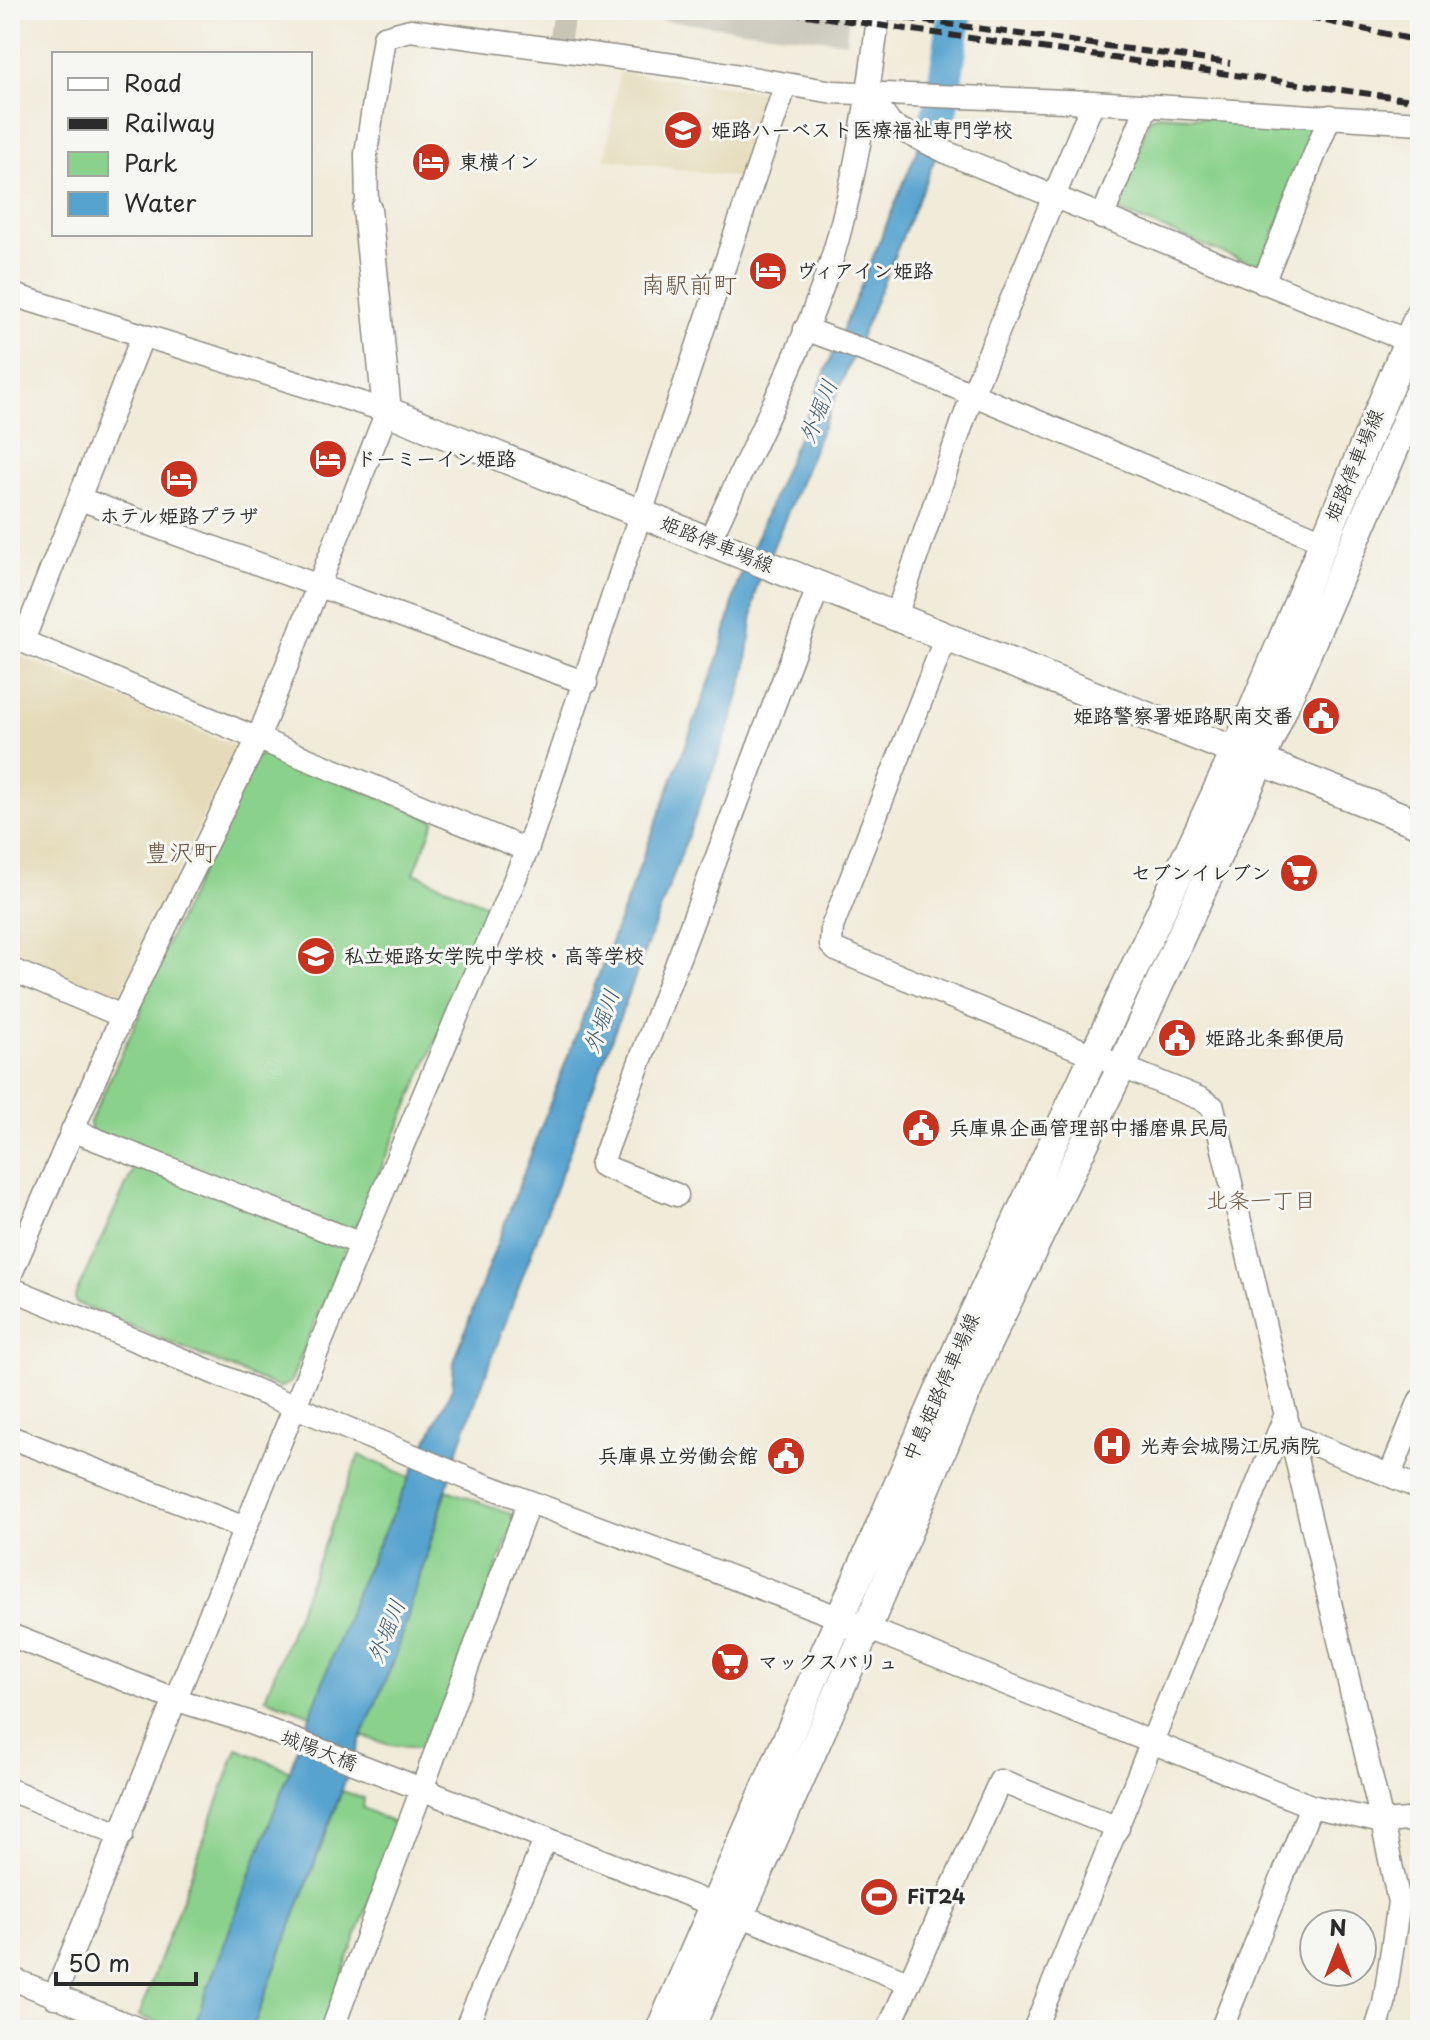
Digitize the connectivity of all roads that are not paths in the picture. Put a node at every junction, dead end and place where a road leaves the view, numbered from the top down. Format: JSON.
{"nodes":[{"id":1,"x":879,"y":10,"type":"edge"},
{"id":2,"x":786,"y":84,"type":"junction"},
{"id":3,"x":869,"y":93,"type":"junction"},
{"id":4,"x":1093,"y":102,"type":"junction"},
{"id":5,"x":1147,"y":106,"type":"junction"},
{"id":6,"x":1330,"y":116,"type":"junction"},
{"id":7,"x":1420,"y":123,"type":"edge"},
{"id":8,"x":1054,"y":199,"type":"junction"},
{"id":9,"x":367,"y":209,"type":"joint"},
{"id":10,"x":1102,"y":218,"type":"junction"},
{"id":11,"x":1263,"y":283,"type":"junction"},
{"id":12,"x":10,"y":294,"type":"edge"},
{"id":13,"x":1420,"y":313,"type":"edge"},
{"id":14,"x":805,"y":329,"type":"junction"},
{"id":15,"x":143,"y":335,"type":"junction"},
{"id":16,"x":1408,"y":341,"type":"junction"},
{"id":17,"x":1420,"y":389,"type":"edge"},
{"id":18,"x":972,"y":395,"type":"junction"},
{"id":19,"x":387,"y":411,"type":"junction"},
{"id":20,"x":80,"y":499,"type":"junction"},
{"id":21,"x":641,"y":514,"type":"junction"},
{"id":22,"x":1321,"y":540,"type":"junction"},
{"id":23,"x":709,"y":542,"type":"junction"},
{"id":24,"x":819,"y":585,"type":"junction"},
{"id":25,"x":317,"y":586,"type":"junction"},
{"id":26,"x":896,"y":616,"type":"junction"},
{"id":27,"x":946,"y":637,"type":"junction"},
{"id":28,"x":16,"y":638,"type":"edge"},
{"id":29,"x":586,"y":683,"type":"junction"},
{"id":30,"x":259,"y":736,"type":"junction"},
{"id":31,"x":1248,"y":755,"type":"junction"},
{"id":32,"x":1420,"y":824,"type":"edge"},
{"id":33,"x":527,"y":850,"type":"junction"},
{"id":34,"x":10,"y":969,"type":"edge"},
{"id":35,"x":122,"y":1016,"type":"junction"},
{"id":36,"x":1109,"y":1060,"type":"junction"},
{"id":37,"x":72,"y":1130,"type":"junction"},
{"id":38,"x":677,"y":1195,"type":"dead end"},
{"id":39,"x":361,"y":1244,"type":"junction"},
{"id":40,"x":10,"y":1276,"type":"edge"},
{"id":41,"x":10,"y":1288,"type":"edge"},
{"id":42,"x":1420,"y":1400,"type":"edge"},
{"id":43,"x":295,"y":1408,"type":"junction"},
{"id":44,"x":1287,"y":1413,"type":"junction"},
{"id":45,"x":1291,"y":1435,"type":"junction"},
{"id":46,"x":10,"y":1437,"type":"edge"},
{"id":47,"x":1390,"y":1475,"type":"junction"},
{"id":48,"x":1420,"y":1488,"type":"edge"},
{"id":49,"x":529,"y":1502,"type":"junction"},
{"id":50,"x":245,"y":1528,"type":"junction"},
{"id":51,"x":840,"y":1617,"type":"junction"},
{"id":52,"x":867,"y":1628,"type":"junction"},
{"id":53,"x":10,"y":1635,"type":"edge"},
{"id":54,"x":174,"y":1699,"type":"junction"},
{"id":55,"x":1155,"y":1740,"type":"junction"},
{"id":56,"x":10,"y":1790,"type":"edge"},
{"id":57,"x":424,"y":1790,"type":"junction"},
{"id":58,"x":1311,"y":1806,"type":"junction"},
{"id":59,"x":1420,"y":1819,"type":"edge"},
{"id":60,"x":1382,"y":1822,"type":"junction"},
{"id":61,"x":1118,"y":1828,"type":"junction"},
{"id":62,"x":122,"y":1835,"type":"junction"},
{"id":63,"x":546,"y":1838,"type":"junction"},
{"id":64,"x":726,"y":1908,"type":"junction"},
{"id":65,"x":10,"y":1978,"type":"edge"},
{"id":66,"x":908,"y":1982,"type":"junction"},
{"id":67,"x":54,"y":1997,"type":"junction"},
{"id":68,"x":129,"y":2028,"type":"edge"},
{"id":69,"x":332,"y":2030,"type":"edge"},
{"id":70,"x":465,"y":2030,"type":"edge"},
{"id":71,"x":660,"y":2030,"type":"edge"},
{"id":72,"x":689,"y":2030,"type":"edge"},
{"id":73,"x":888,"y":2030,"type":"edge"},
{"id":74,"x":1034,"y":2030,"type":"edge"},
{"id":75,"x":1221,"y":2030,"type":"edge"},
{"id":76,"x":1376,"y":2030,"type":"edge"}],
"edges":[{"from":1,"to":3,"type":"street"},
{"from":2,"to":3,"type":"street"},
{"from":2,"to":9,"type":"street"},
{"from":2,"to":21,"type":"street"},
{"from":3,"to":4,"type":"street"},
{"from":3,"to":8,"type":"street"},
{"from":3,"to":14,"type":"street"},
{"from":4,"to":5,"type":"street"},
{"from":4,"to":8,"type":"street"},
{"from":5,"to":6,"type":"street"},
{"from":5,"to":10,"type":"street"},
{"from":6,"to":7,"type":"street"},
{"from":6,"to":11,"type":"street"},
{"from":8,"to":10,"type":"street"},
{"from":8,"to":18,"type":"street"},
{"from":9,"to":19,"type":"main road"},
{"from":10,"to":11,"type":"street"},
{"from":11,"to":16,"type":"street"},
{"from":12,"to":15,"type":"street"},
{"from":13,"to":16,"type":"main road","name":"姫路停車場線"},
{"from":14,"to":18,"type":"street"},
{"from":14,"to":23,"type":"street"},
{"from":15,"to":19,"type":"street"},
{"from":15,"to":20,"type":"street"},
{"from":16,"to":22,"type":"main road","name":"姫路停車場線"},
{"from":17,"to":31,"type":"main road","name":"姫路停車場線"},
{"from":18,"to":22,"type":"street"},
{"from":18,"to":26,"type":"street"},
{"from":19,"to":21,"type":"main road","name":"姫路停車場線"},
{"from":19,"to":25,"type":"street"},
{"from":20,"to":25,"type":"street"},
{"from":20,"to":28,"type":"street"},
{"from":21,"to":23,"type":"main road","name":"姫路停車場線"},
{"from":21,"to":29,"type":"street"},
{"from":22,"to":31,"type":"main road","name":"姫路停車場線"},
{"from":23,"to":24,"type":"main road","name":"姫路停車場線"},
{"from":24,"to":26,"type":"main road","name":"姫路停車場線"},
{"from":24,"to":38,"type":"street"},
{"from":25,"to":29,"type":"street"},
{"from":25,"to":30,"type":"street"},
{"from":26,"to":27,"type":"main road","name":"姫路停車場線"},
{"from":27,"to":31,"type":"main road","name":"姫路停車場線"},
{"from":27,"to":36,"type":"street"},
{"from":28,"to":30,"type":"street"},
{"from":29,"to":33,"type":"street"},
{"from":30,"to":33,"type":"street"},
{"from":30,"to":35,"type":"street"},
{"from":31,"to":32,"type":"main road"},
{"from":31,"to":36,"type":"main road","name":"中島姫路停車場線"},
{"from":33,"to":39,"type":"street"},
{"from":34,"to":35,"type":"street"},
{"from":35,"to":37,"type":"street"},
{"from":36,"to":44,"type":"street"},
{"from":36,"to":51,"type":"main road","name":"中島姫路停車場線"},
{"from":36,"to":52,"type":"main road","name":"中島姫路停車場線"},
{"from":37,"to":39,"type":"street"},
{"from":37,"to":40,"type":"street"},
{"from":39,"to":43,"type":"street"},
{"from":41,"to":43,"type":"street"},
{"from":42,"to":47,"type":"street"},
{"from":43,"to":49,"type":"street"},
{"from":43,"to":50,"type":"street"},
{"from":44,"to":45,"type":"street"},
{"from":44,"to":55,"type":"street"},
{"from":45,"to":47,"type":"street"},
{"from":45,"to":60,"type":"street"},
{"from":46,"to":50,"type":"street"},
{"from":47,"to":48,"type":"street"},
{"from":49,"to":51,"type":"street"},
{"from":49,"to":57,"type":"street"},
{"from":50,"to":54,"type":"street"},
{"from":51,"to":52,"type":"street"},
{"from":51,"to":64,"type":"main road","name":"中島姫路停車場線"},
{"from":52,"to":55,"type":"street"},
{"from":52,"to":64,"type":"main road","name":"中島姫路停車場線"},
{"from":53,"to":54,"type":"street","name":"城陽大橋"},
{"from":54,"to":57,"type":"street","name":"城陽大橋"},
{"from":54,"to":62,"type":"street"},
{"from":55,"to":58,"type":"street"},
{"from":55,"to":61,"type":"street"},
{"from":56,"to":62,"type":"street"},
{"from":57,"to":63,"type":"street","name":"城陽大橋"},
{"from":57,"to":69,"type":"street"},
{"from":58,"to":60,"type":"street"},
{"from":58,"to":75,"type":"street"},
{"from":59,"to":60,"type":"street"},
{"from":60,"to":76,"type":"street"},
{"from":61,"to":66,"type":"street"},
{"from":61,"to":74,"type":"street"},
{"from":62,"to":67,"type":"street"},
{"from":63,"to":64,"type":"street","name":"城陽大橋"},
{"from":63,"to":70,"type":"street"},
{"from":64,"to":66,"type":"street","name":"城陽大橋"},
{"from":64,"to":71,"type":"main road","name":"中島姫路停車場線"},
{"from":64,"to":72,"type":"main road","name":"中島姫路停車場線"},
{"from":65,"to":67,"type":"street"},
{"from":66,"to":73,"type":"street"},
{"from":67,"to":68,"type":"street"}]}
